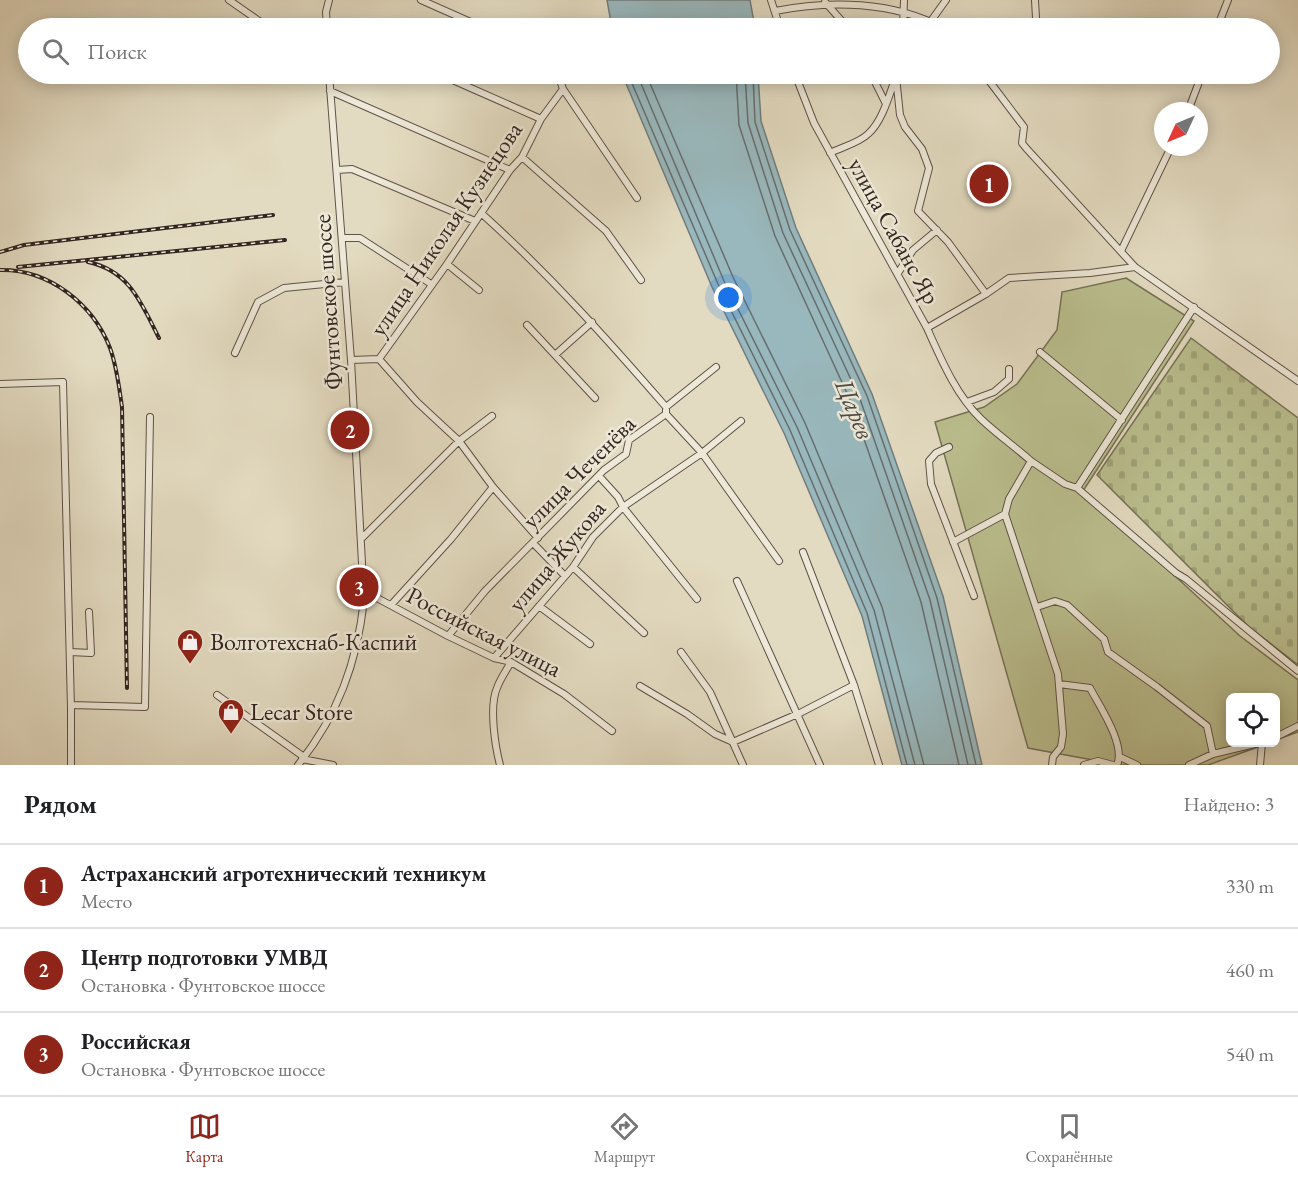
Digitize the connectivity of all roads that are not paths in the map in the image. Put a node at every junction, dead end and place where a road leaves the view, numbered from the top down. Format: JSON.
{"nodes":[{"id":1,"x":229,"y":0,"type":"edge"},
{"id":2,"x":329,"y":0,"type":"edge"},
{"id":3,"x":335,"y":0,"type":"edge"},
{"id":4,"x":421,"y":0,"type":"edge"},
{"id":5,"x":771,"y":0,"type":"edge"},
{"id":6,"x":904,"y":0,"type":"edge"},
{"id":7,"x":946,"y":0,"type":"edge"},
{"id":8,"x":1035,"y":0,"type":"edge"},
{"id":9,"x":1228,"y":0,"type":"edge"},
{"id":10,"x":825,"y":2,"type":"edge"},
{"id":11,"x":775,"y":11,"type":"junction"},
{"id":12,"x":326,"y":12,"type":"junction"},
{"id":13,"x":903,"y":13,"type":"junction"},
{"id":14,"x":255,"y":18,"type":"edge"},
{"id":15,"x":326,"y":18,"type":"edge"},
{"id":16,"x":462,"y":18,"type":"edge"},
{"id":17,"x":777,"y":18,"type":"edge"},
{"id":18,"x":839,"y":18,"type":"edge"},
{"id":19,"x":903,"y":18,"type":"edge"},
{"id":20,"x":920,"y":18,"type":"edge"},
{"id":21,"x":933,"y":18,"type":"edge"},
{"id":22,"x":1036,"y":18,"type":"edge"},
{"id":23,"x":1221,"y":18,"type":"edge"},
{"id":24,"x":330,"y":84,"type":"edge"},
{"id":25,"x":462,"y":84,"type":"edge"},
{"id":26,"x":562,"y":84,"type":"edge"},
{"id":27,"x":799,"y":84,"type":"edge"},
{"id":28,"x":876,"y":84,"type":"edge"},
{"id":29,"x":894,"y":84,"type":"edge"},
{"id":30,"x":898,"y":84,"type":"edge"},
{"id":31,"x":992,"y":84,"type":"edge"},
{"id":32,"x":1198,"y":84,"type":"edge"},
{"id":33,"x":564,"y":89,"type":"junction"},
{"id":34,"x":330,"y":91,"type":"junction"},
{"id":35,"x":1191,"y":102,"type":"edge"},
{"id":36,"x":886,"y":104,"type":"junction"},
{"id":37,"x":541,"y":118,"type":"junction"},
{"id":38,"x":830,"y":153,"type":"junction"},
{"id":39,"x":1167,"y":156,"type":"edge"},
{"id":40,"x":522,"y":157,"type":"junction"},
{"id":41,"x":337,"y":170,"type":"junction"},
{"id":42,"x":510,"y":170,"type":"junction"},
{"id":43,"x":637,"y":198,"type":"dead end"},
{"id":44,"x":481,"y":213,"type":"junction"},
{"id":45,"x":475,"y":221,"type":"junction"},
{"id":46,"x":937,"y":230,"type":"junction"},
{"id":47,"x":342,"y":238,"type":"junction"},
{"id":48,"x":1121,"y":251,"type":"junction"},
{"id":49,"x":447,"y":264,"type":"junction"},
{"id":50,"x":1135,"y":267,"type":"junction"},
{"id":51,"x":898,"y":273,"type":"junction"},
{"id":52,"x":641,"y":280,"type":"dead end"},
{"id":53,"x":345,"y":282,"type":"junction"},
{"id":54,"x":431,"y":284,"type":"junction"},
{"id":55,"x":479,"y":290,"type":"dead end"},
{"id":56,"x":986,"y":294,"type":"junction"},
{"id":57,"x":1194,"y":307,"type":"junction"},
{"id":58,"x":592,"y":322,"type":"junction"},
{"id":59,"x":527,"y":325,"type":"dead end"},
{"id":60,"x":927,"y":328,"type":"junction"},
{"id":61,"x":1040,"y":352,"type":"dead end"},
{"id":62,"x":235,"y":353,"type":"dead end"},
{"id":63,"x":555,"y":355,"type":"junction"},
{"id":64,"x":351,"y":360,"type":"junction"},
{"id":65,"x":379,"y":360,"type":"junction"},
{"id":66,"x":716,"y":368,"type":"dead end"},
{"id":67,"x":1009,"y":369,"type":"dead end"},
{"id":68,"x":1298,"y":381,"type":"edge"},
{"id":69,"x":0,"y":384,"type":"edge"},
{"id":70,"x":595,"y":398,"type":"dead end"},
{"id":71,"x":967,"y":402,"type":"junction"},
{"id":72,"x":666,"y":411,"type":"junction"},
{"id":73,"x":492,"y":416,"type":"dead end"},
{"id":74,"x":150,"y":417,"type":"dead end"},
{"id":75,"x":1122,"y":420,"type":"junction"},
{"id":76,"x":741,"y":421,"type":"dead end"},
{"id":77,"x":459,"y":441,"type":"junction"},
{"id":78,"x":949,"y":447,"type":"dead end"},
{"id":79,"x":702,"y":453,"type":"junction"},
{"id":80,"x":1031,"y":461,"type":"junction"},
{"id":81,"x":599,"y":476,"type":"junction"},
{"id":82,"x":493,"y":487,"type":"junction"},
{"id":83,"x":1077,"y":488,"type":"junction"},
{"id":84,"x":623,"y":507,"type":"junction"},
{"id":85,"x":1005,"y":514,"type":"junction"},
{"id":86,"x":362,"y":538,"type":"junction"},
{"id":87,"x":538,"y":538,"type":"junction"},
{"id":88,"x":953,"y":542,"type":"junction"},
{"id":89,"x":533,"y":543,"type":"junction"},
{"id":90,"x":803,"y":552,"type":"dead end"},
{"id":91,"x":779,"y":561,"type":"dead end"},
{"id":92,"x":573,"y":567,"type":"junction"},
{"id":93,"x":565,"y":576,"type":"junction"},
{"id":94,"x":736,"y":581,"type":"dead end"},
{"id":95,"x":974,"y":596,"type":"dead end"},
{"id":96,"x":697,"y":599,"type":"dead end"},
{"id":97,"x":364,"y":600,"type":"junction"},
{"id":98,"x":391,"y":605,"type":"junction"},
{"id":99,"x":539,"y":606,"type":"junction"},
{"id":100,"x":1037,"y":607,"type":"junction"},
{"id":101,"x":89,"y":612,"type":"dead end"},
{"id":102,"x":644,"y":633,"type":"dead end"},
{"id":103,"x":448,"y":636,"type":"junction"},
{"id":104,"x":590,"y":644,"type":"dead end"},
{"id":105,"x":70,"y":652,"type":"junction"},
{"id":106,"x":681,"y":652,"type":"dead end"},
{"id":107,"x":494,"y":658,"type":"junction"},
{"id":108,"x":511,"y":662,"type":"junction"},
{"id":109,"x":1298,"y":671,"type":"edge"},
{"id":110,"x":1059,"y":684,"type":"junction"},
{"id":111,"x":854,"y":685,"type":"junction"},
{"id":112,"x":640,"y":686,"type":"dead end"},
{"id":113,"x":217,"y":695,"type":"dead end"},
{"id":114,"x":71,"y":705,"type":"junction"},
{"id":115,"x":798,"y":714,"type":"junction"},
{"id":116,"x":1298,"y":726,"type":"edge"},
{"id":117,"x":612,"y":731,"type":"dead end"},
{"id":118,"x":1280,"y":735,"type":"edge"},
{"id":119,"x":733,"y":742,"type":"junction"},
{"id":120,"x":1245,"y":747,"type":"edge"},
{"id":121,"x":1262,"y":747,"type":"edge"},
{"id":122,"x":1213,"y":754,"type":"junction"},
{"id":123,"x":1120,"y":757,"type":"junction"},
{"id":124,"x":302,"y":760,"type":"edge"},
{"id":125,"x":71,"y":765,"type":"edge"},
{"id":126,"x":333,"y":765,"type":"edge"},
{"id":127,"x":500,"y":765,"type":"edge"},
{"id":128,"x":743,"y":765,"type":"edge"},
{"id":129,"x":820,"y":765,"type":"edge"},
{"id":130,"x":879,"y":765,"type":"edge"},
{"id":131,"x":1052,"y":765,"type":"edge"},
{"id":132,"x":1084,"y":765,"type":"edge"},
{"id":133,"x":1115,"y":765,"type":"edge"},
{"id":134,"x":1137,"y":765,"type":"edge"},
{"id":135,"x":1189,"y":765,"type":"edge"},
{"id":136,"x":1260,"y":765,"type":"edge"}],
"edges":[{"from":1,"to":14,"type":"street"},
{"from":2,"to":12,"type":"street"},
{"from":3,"to":12,"type":"street"},
{"from":4,"to":16,"type":"street"},
{"from":5,"to":11,"type":"street"},
{"from":6,"to":13,"type":"street"},
{"from":7,"to":21,"type":"street"},
{"from":8,"to":22,"type":"street"},
{"from":9,"to":23,"type":"street"},
{"from":10,"to":11,"type":"street"},
{"from":10,"to":13,"type":"street"},
{"from":10,"to":18,"type":"street"},
{"from":11,"to":17,"type":"street"},
{"from":12,"to":15,"type":"street"},
{"from":13,"to":19,"type":"street"},
{"from":13,"to":20,"type":"street"},
{"from":24,"to":34,"type":"street","name":"Фунтовское шоссе"},
{"from":25,"to":37,"type":"street"},
{"from":26,"to":33,"type":"street"},
{"from":27,"to":38,"type":"street","name":"улица Сабанс Яр"},
{"from":28,"to":36,"type":"street"},
{"from":29,"to":36,"type":"street"},
{"from":30,"to":46,"type":"street"},
{"from":31,"to":48,"type":"street"},
{"from":32,"to":35,"type":"street"},
{"from":33,"to":37,"type":"street","name":"улица Николая Кузнецова"},
{"from":33,"to":43,"type":"street"},
{"from":34,"to":41,"type":"street","name":"Фунтовское шоссе"},
{"from":34,"to":42,"type":"street"},
{"from":36,"to":38,"type":"street"},
{"from":37,"to":40,"type":"street","name":"улица Николая Кузнецова"},
{"from":38,"to":51,"type":"street","name":"улица Сабанс Яр"},
{"from":39,"to":48,"type":"street"},
{"from":40,"to":42,"type":"street","name":"улица Николая Кузнецова"},
{"from":40,"to":52,"type":"street"},
{"from":41,"to":45,"type":"street"},
{"from":41,"to":47,"type":"street","name":"Фунтовское шоссе"},
{"from":42,"to":44,"type":"street","name":"улица Николая Кузнецова"},
{"from":44,"to":45,"type":"street","name":"улица Николая Кузнецова"},
{"from":44,"to":58,"type":"street"},
{"from":45,"to":49,"type":"street","name":"улица Николая Кузнецова"},
{"from":46,"to":51,"type":"street"},
{"from":46,"to":56,"type":"street"},
{"from":47,"to":53,"type":"street","name":"Фунтовское шоссе"},
{"from":47,"to":54,"type":"street"},
{"from":48,"to":50,"type":"street"},
{"from":49,"to":54,"type":"street","name":"улица Николая Кузнецова"},
{"from":49,"to":55,"type":"street"},
{"from":50,"to":56,"type":"street","name":"улица Сабанс Яр"},
{"from":50,"to":57,"type":"street"},
{"from":51,"to":60,"type":"street","name":"улица Сабанс Яр"},
{"from":53,"to":62,"type":"street"},
{"from":53,"to":64,"type":"street","name":"Фунтовское шоссе"},
{"from":54,"to":65,"type":"street","name":"улица Николая Кузнецова"},
{"from":56,"to":60,"type":"street","name":"улица Сабанс Яр"},
{"from":57,"to":68,"type":"street"},
{"from":57,"to":75,"type":"street"},
{"from":58,"to":63,"type":"street"},
{"from":58,"to":72,"type":"street"},
{"from":59,"to":63,"type":"street"},
{"from":60,"to":71,"type":"street","name":"улица Сабанс Яр"},
{"from":61,"to":75,"type":"street"},
{"from":63,"to":70,"type":"street"},
{"from":64,"to":65,"type":"street"},
{"from":64,"to":86,"type":"street","name":"Фунтовское шоссе"},
{"from":65,"to":77,"type":"street"},
{"from":66,"to":72,"type":"street","name":"улица Чеченёва"},
{"from":67,"to":71,"type":"street"},
{"from":69,"to":105,"type":"street"},
{"from":71,"to":80,"type":"street","name":"улица Сабанс Яр"},
{"from":72,"to":79,"type":"street"},
{"from":72,"to":81,"type":"street","name":"улица Чеченёва"},
{"from":73,"to":77,"type":"street"},
{"from":74,"to":114,"type":"street"},
{"from":75,"to":83,"type":"street"},
{"from":76,"to":79,"type":"street","name":"улица Жукова"},
{"from":77,"to":82,"type":"street"},
{"from":77,"to":86,"type":"street"},
{"from":78,"to":88,"type":"street"},
{"from":79,"to":84,"type":"street","name":"улица Жукова"},
{"from":79,"to":91,"type":"street"},
{"from":80,"to":83,"type":"street","name":"улица Сабанс Яр"},
{"from":80,"to":85,"type":"street"},
{"from":81,"to":84,"type":"street"},
{"from":81,"to":87,"type":"street","name":"улица Чеченёва"},
{"from":82,"to":87,"type":"street"},
{"from":82,"to":98,"type":"street"},
{"from":83,"to":109,"type":"street","name":"улица Сабанс Яр"},
{"from":84,"to":92,"type":"street","name":"улица Жукова"},
{"from":84,"to":96,"type":"street"},
{"from":85,"to":88,"type":"street"},
{"from":85,"to":100,"type":"street"},
{"from":86,"to":97,"type":"street","name":"Фунтовское шоссе"},
{"from":87,"to":89,"type":"street","name":"улица Чеченёва"},
{"from":88,"to":95,"type":"street"},
{"from":89,"to":93,"type":"street"},
{"from":89,"to":103,"type":"street","name":"улица Чеченёва"},
{"from":90,"to":111,"type":"street"},
{"from":92,"to":93,"type":"street","name":"улица Жукова"},
{"from":92,"to":102,"type":"street"},
{"from":93,"to":99,"type":"street","name":"улица Жукова"},
{"from":94,"to":115,"type":"street"},
{"from":97,"to":98,"type":"street","name":"Российская улица"},
{"from":97,"to":124,"type":"street","name":"Фунтовское шоссе"},
{"from":98,"to":103,"type":"street","name":"Российская улица"},
{"from":99,"to":104,"type":"street"},
{"from":99,"to":107,"type":"street","name":"улица Жукова"},
{"from":100,"to":110,"type":"street"},
{"from":100,"to":122,"type":"street"},
{"from":101,"to":105,"type":"street"},
{"from":103,"to":107,"type":"street","name":"Российская улица"},
{"from":105,"to":114,"type":"street"},
{"from":106,"to":119,"type":"street"},
{"from":107,"to":108,"type":"street","name":"Российская улица"},
{"from":108,"to":117,"type":"street","name":"Российская улица"},
{"from":108,"to":127,"type":"street"},
{"from":110,"to":123,"type":"street"},
{"from":110,"to":131,"type":"street"},
{"from":111,"to":115,"type":"street"},
{"from":111,"to":130,"type":"street"},
{"from":112,"to":119,"type":"street"},
{"from":113,"to":124,"type":"street"},
{"from":114,"to":125,"type":"street"},
{"from":115,"to":119,"type":"street"},
{"from":115,"to":129,"type":"street"},
{"from":116,"to":118,"type":"street"},
{"from":119,"to":128,"type":"street"},
{"from":120,"to":122,"type":"street"},
{"from":121,"to":136,"type":"street"},
{"from":122,"to":135,"type":"street"},
{"from":123,"to":133,"type":"street"},
{"from":123,"to":134,"type":"street"},
{"from":124,"to":126,"type":"street"},
{"from":132,"to":133,"type":"street"}]}
